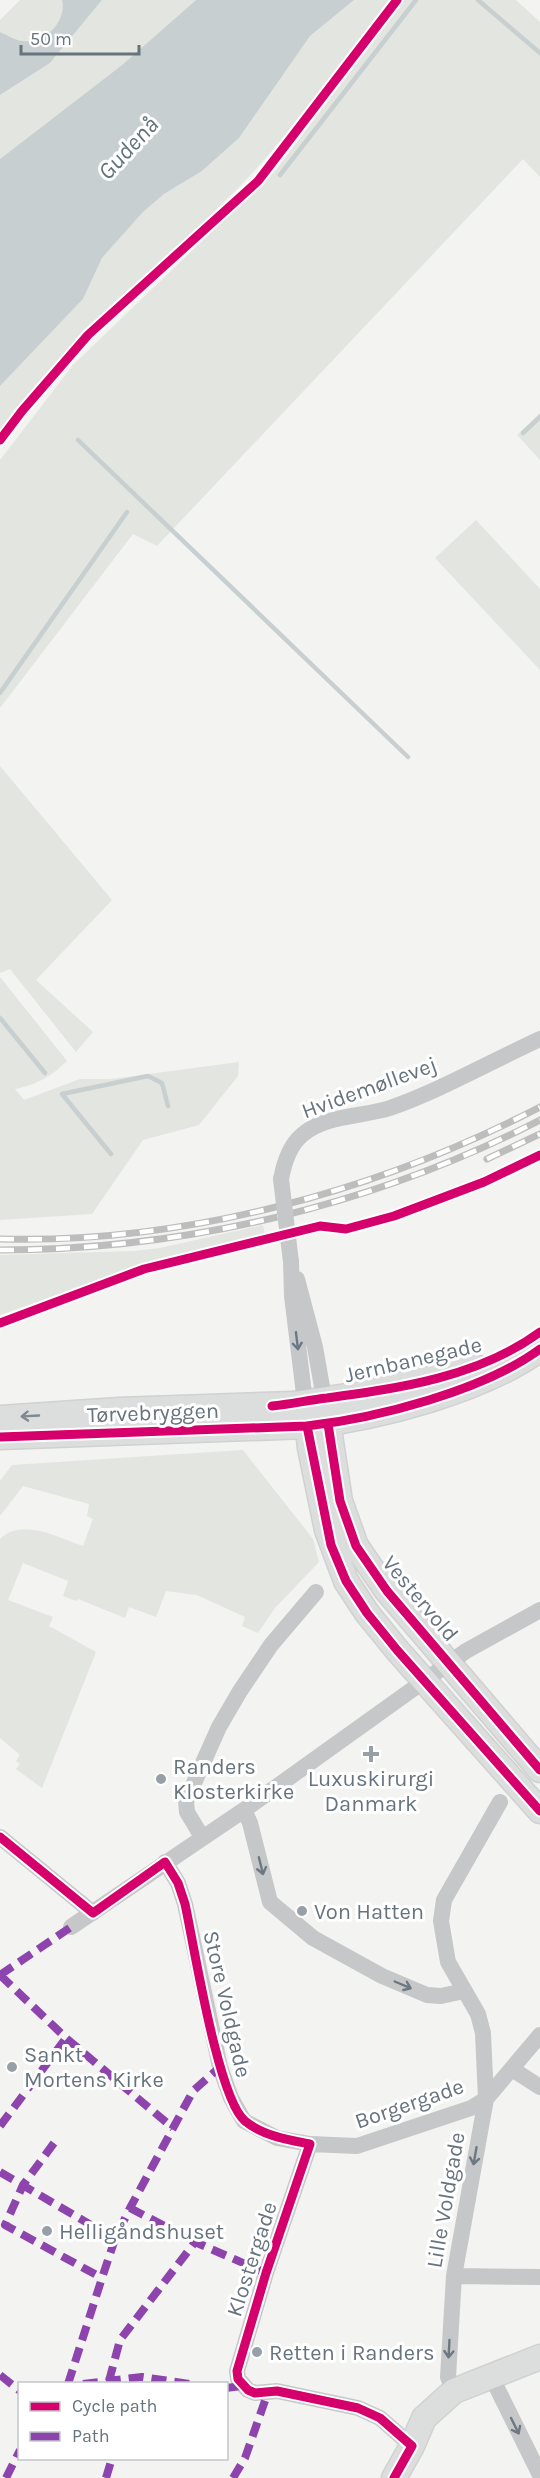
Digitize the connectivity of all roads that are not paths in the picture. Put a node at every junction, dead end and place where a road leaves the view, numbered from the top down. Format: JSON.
{"nodes":[{"id":1,"x":540,"y":1039,"type":"edge"},
{"id":2,"x":540,"y":1332,"type":"edge"},
{"id":3,"x":540,"y":1349,"type":"edge"},
{"id":4,"x":315,"y":1400,"type":"junction"},
{"id":5,"x":0,"y":1418,"type":"edge"},
{"id":6,"x":317,"y":1425,"type":"junction"},
{"id":7,"x":0,"y":1437,"type":"edge"},
{"id":8,"x":316,"y":1592,"type":"dead end"},
{"id":9,"x":540,"y":1610,"type":"edge"},
{"id":10,"x":449,"y":1663,"type":"junction"},
{"id":11,"x":424,"y":1681,"type":"junction"},
{"id":12,"x":540,"y":1770,"type":"edge"},
{"id":13,"x":500,"y":1802,"type":"dead end"},
{"id":14,"x":244,"y":1810,"type":"junction"},
{"id":15,"x":540,"y":1811,"type":"edge"},
{"id":16,"x":202,"y":1837,"type":"junction"},
{"id":17,"x":0,"y":1838,"type":"edge"},
{"id":18,"x":165,"y":1862,"type":"junction"},
{"id":19,"x":93,"y":1913,"type":"junction"},
{"id":20,"x":71,"y":1928,"type":"dead end"},
{"id":21,"x":464,"y":1991,"type":"junction"},
{"id":22,"x":540,"y":2035,"type":"edge"},
{"id":23,"x":512,"y":2069,"type":"junction"},
{"id":24,"x":540,"y":2087,"type":"edge"},
{"id":25,"x":486,"y":2099,"type":"junction"},
{"id":26,"x":310,"y":2144,"type":"junction"},
{"id":27,"x":454,"y":2276,"type":"junction"},
{"id":28,"x":540,"y":2277,"type":"edge"},
{"id":29,"x":540,"y":2357,"type":"edge"},
{"id":30,"x":491,"y":2376,"type":"junction"},
{"id":31,"x":457,"y":2397,"type":"junction"},
{"id":32,"x":412,"y":2446,"type":"junction"},
{"id":33,"x":540,"y":2475,"type":"edge"},
{"id":34,"x":394,"y":2478,"type":"edge"}],
"edges":[{"from":1,"to":4,"type":"street","name":"Hvidemøllevej","bridge":true},
{"from":2,"to":4,"type":"main road","name":"Jernbanegade"},
{"from":3,"to":6,"type":"main road","name":"Jernbanegade"},
{"from":4,"to":5,"type":"main road","name":"Tørvebryggen","one_way":true},
{"from":4,"to":6,"type":"main road","name":"Vestervold"},
{"from":6,"to":7,"type":"main road","name":"Tørvebryggen"},
{"from":6,"to":10,"type":"main road","name":"Vestervold"},
{"from":6,"to":11,"type":"main road","name":"Vestervold"},
{"from":8,"to":16,"type":"street"},
{"from":9,"to":10,"type":"street"},
{"from":10,"to":11,"type":"street"},
{"from":10,"to":12,"type":"main road","name":"Vestervold"},
{"from":11,"to":14,"type":"street"},
{"from":11,"to":15,"type":"main road","name":"Vestervold"},
{"from":13,"to":21,"type":"street","name":"Lille Voldgade"},
{"from":14,"to":16,"type":"street"},
{"from":14,"to":21,"type":"street","one_way":true},
{"from":16,"to":18,"type":"street"},
{"from":17,"to":19,"type":"street"},
{"from":18,"to":19,"type":"street"},
{"from":18,"to":26,"type":"street","name":"Store Voldgade"},
{"from":19,"to":20,"type":"street"},
{"from":21,"to":25,"type":"street","name":"Lille Voldgade"},
{"from":22,"to":23,"type":"street"},
{"from":23,"to":24,"type":"street"},
{"from":23,"to":25,"type":"street"},
{"from":25,"to":26,"type":"street","name":"Borgergade"},
{"from":25,"to":27,"type":"street","name":"Lille Voldgade","one_way":true},
{"from":26,"to":32,"type":"street","name":"Klostergade"},
{"from":27,"to":28,"type":"street"},
{"from":27,"to":31,"type":"street","name":"Lille Voldgade","one_way":true},
{"from":29,"to":30,"type":"main road"},
{"from":30,"to":31,"type":"main road"},
{"from":30,"to":33,"type":"street","one_way":true},
{"from":31,"to":32,"type":"main road"},
{"from":32,"to":34,"type":"main road"}]}
